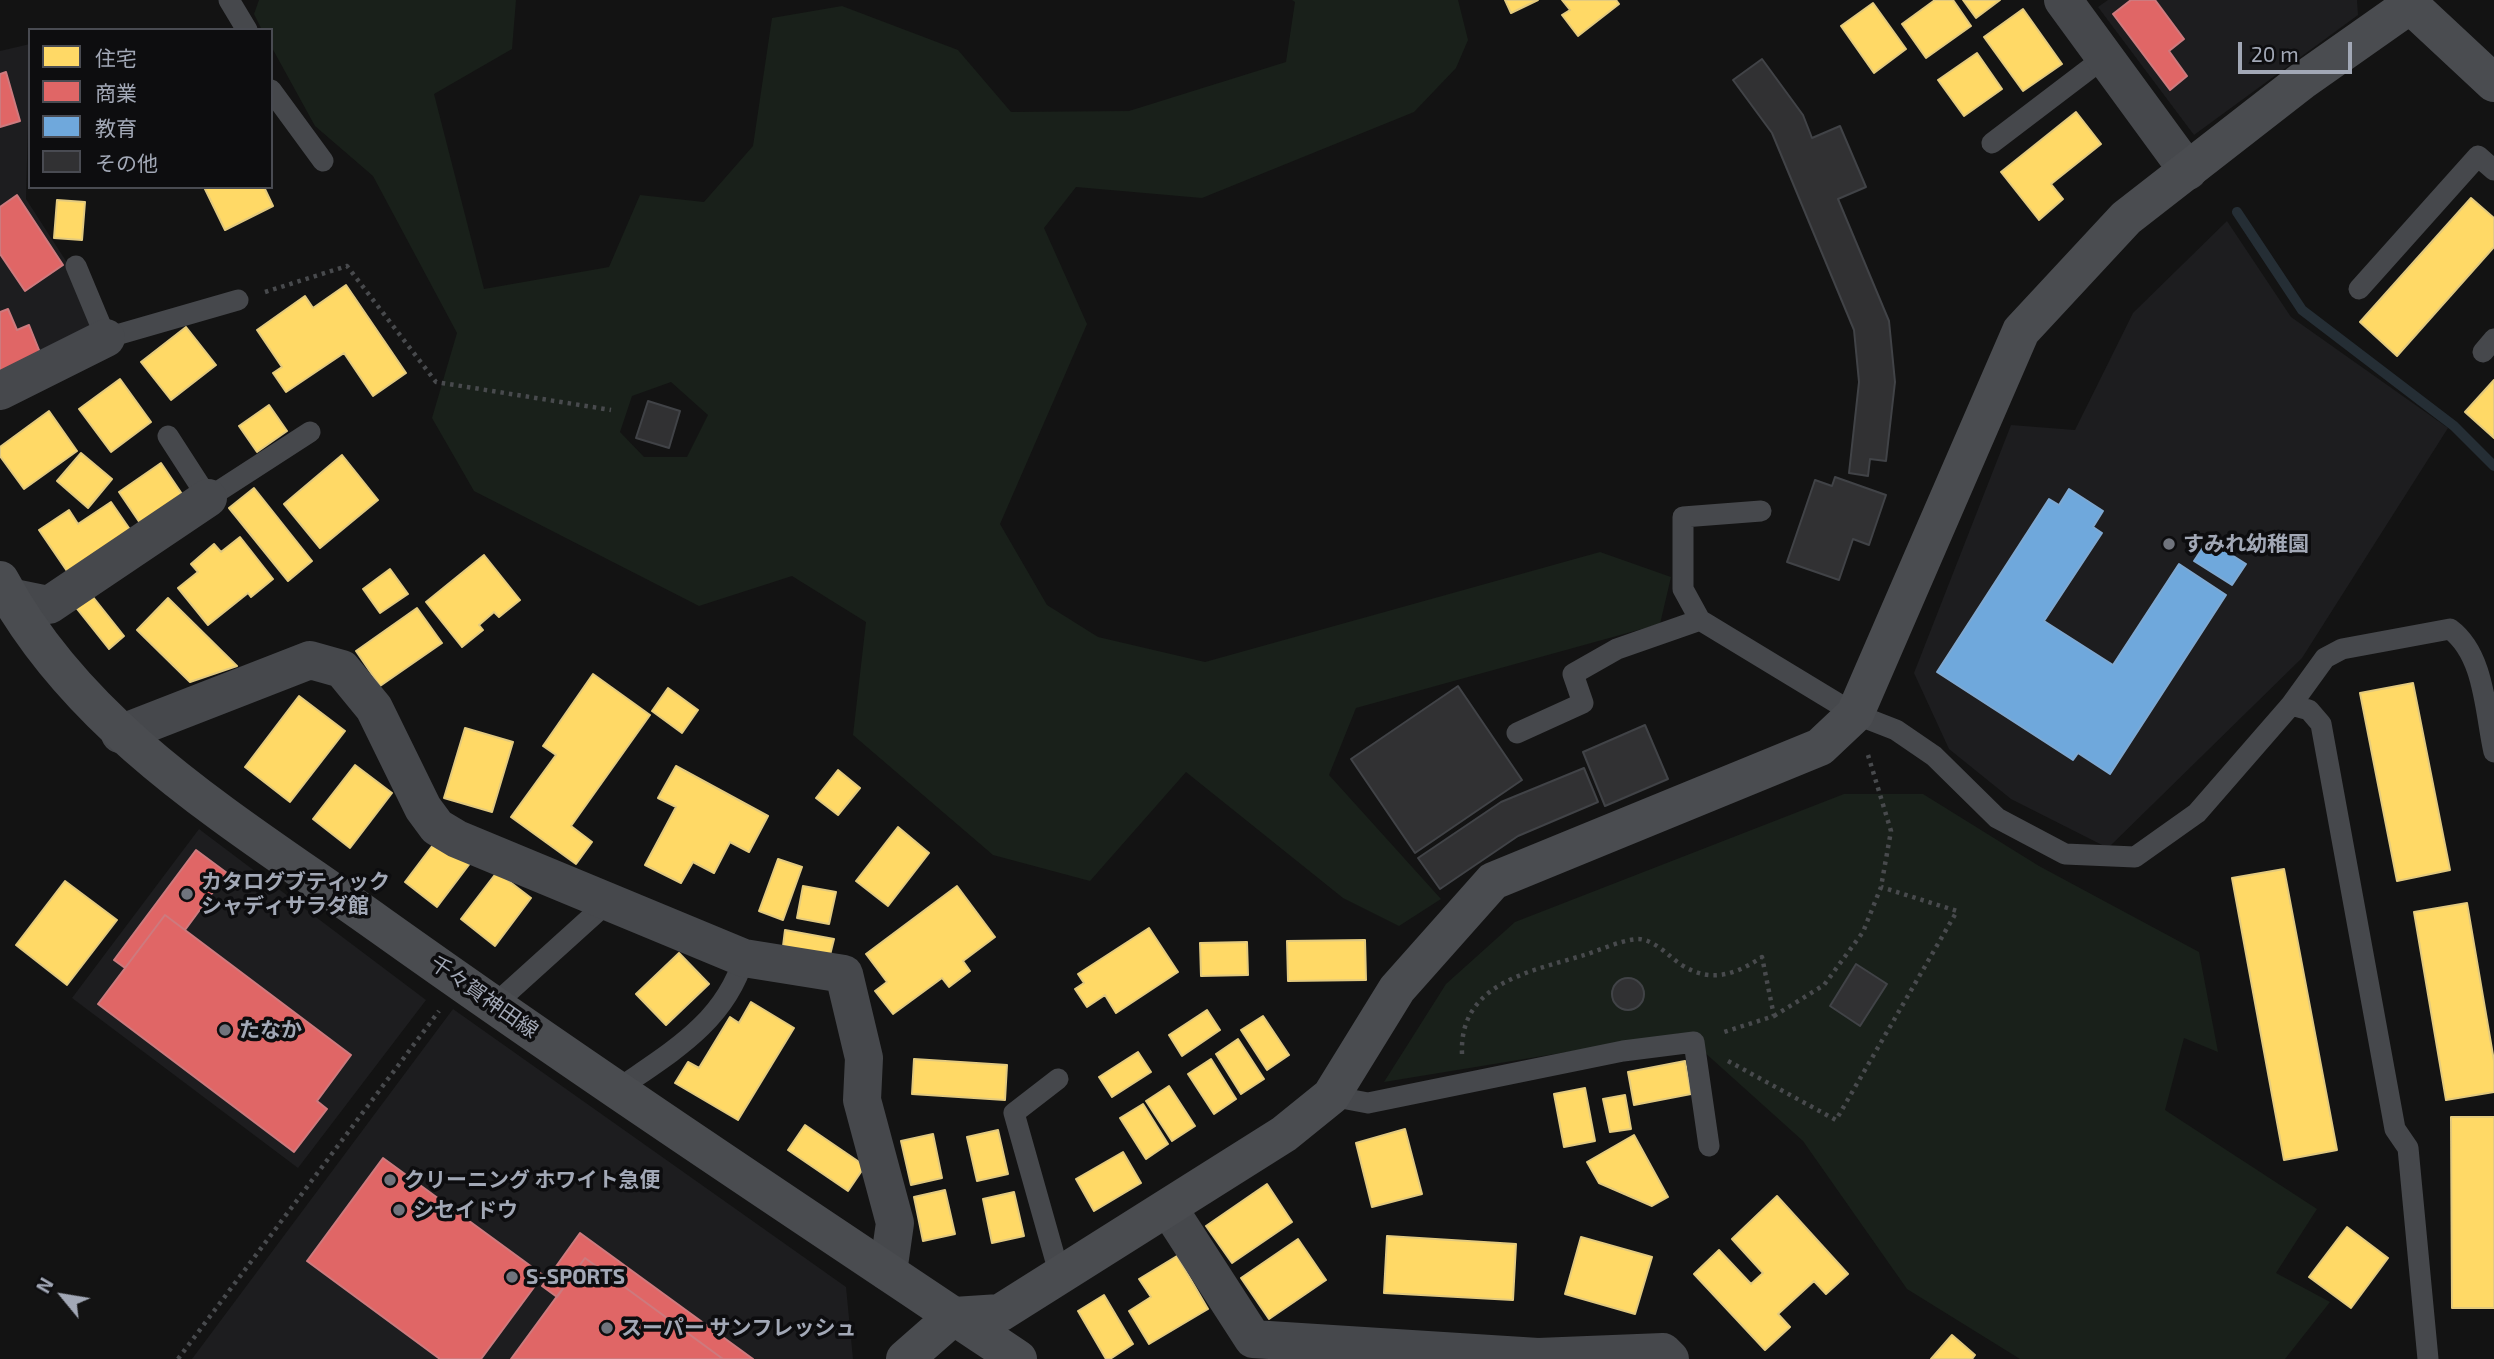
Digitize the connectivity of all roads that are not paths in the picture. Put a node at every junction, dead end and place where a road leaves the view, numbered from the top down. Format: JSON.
{"nodes":[{"id":1,"x":229,"y":0,"type":"edge"},
{"id":2,"x":2063,"y":0,"type":"edge"},
{"id":3,"x":2418,"y":2,"type":"edge"},
{"id":4,"x":246,"y":28,"type":"edge"},
{"id":5,"x":2105,"y":57,"type":"junction"},
{"id":6,"x":2494,"y":83,"type":"edge"},
{"id":7,"x":273,"y":93,"type":"edge"},
{"id":8,"x":1992,"y":143,"type":"dead end"},
{"id":9,"x":323,"y":161,"type":"dead end"},
{"id":10,"x":2494,"y":170,"type":"edge"},
{"id":11,"x":2188,"y":171,"type":"junction"},
{"id":12,"x":76,"y":266,"type":"dead end"},
{"id":13,"x":2358,"y":289,"type":"dead end"},
{"id":14,"x":238,"y":300,"type":"road end"},
{"id":15,"x":106,"y":338,"type":"junction"},
{"id":16,"x":0,"y":391,"type":"edge"},
{"id":17,"x":310,"y":432,"type":"dead end"},
{"id":18,"x":168,"y":436,"type":"dead end"},
{"id":19,"x":208,"y":498,"type":"junction"},
{"id":20,"x":1761,"y":511,"type":"dead end"},
{"id":21,"x":2,"y":594,"type":"edge"},
{"id":22,"x":1700,"y":620,"type":"junction"},
{"id":23,"x":2291,"y":705,"type":"junction"},
{"id":24,"x":1855,"y":714,"type":"junction"},
{"id":25,"x":1517,"y":733,"type":"dead end"},
{"id":26,"x":120,"y":734,"type":"junction"},
{"id":27,"x":2494,"y":752,"type":"edge"},
{"id":28,"x":608,"y":902,"type":"junction"},
{"id":29,"x":744,"y":958,"type":"junction"},
{"id":30,"x":494,"y":1005,"type":"junction"},
{"id":31,"x":1058,"y":1079,"type":"dead end"},
{"id":32,"x":618,"y":1089,"type":"junction"},
{"id":33,"x":1331,"y":1096,"type":"junction"},
{"id":34,"x":1709,"y":1146,"type":"dead end"},
{"id":35,"x":1169,"y":1209,"type":"junction"},
{"id":36,"x":888,"y":1272,"type":"junction"},
{"id":37,"x":1060,"y":1276,"type":"junction"},
{"id":38,"x":954,"y":1316,"type":"junction"},
{"id":39,"x":905,"y":1359,"type":"edge"},
{"id":40,"x":1018,"y":1359,"type":"edge"},
{"id":41,"x":1670,"y":1359,"type":"edge"},
{"id":42,"x":2428,"y":1359,"type":"edge"}],
"edges":[{"from":1,"to":4,"type":"lane"},
{"from":2,"to":5,"type":"street"},
{"from":3,"to":6,"type":"street"},
{"from":3,"to":11,"type":"street"},
{"from":5,"to":8,"type":"lane"},
{"from":5,"to":11,"type":"street"},
{"from":7,"to":9,"type":"lane"},
{"from":10,"to":13,"type":"lane"},
{"from":11,"to":24,"type":"street"},
{"from":12,"to":15,"type":"lane"},
{"from":14,"to":15,"type":"lane"},
{"from":15,"to":16,"type":"street"},
{"from":17,"to":19,"type":"lane"},
{"from":18,"to":19,"type":"lane"},
{"from":19,"to":21,"type":"street"},
{"from":20,"to":22,"type":"lane"},
{"from":21,"to":26,"type":"street","name":"千々賀神田線"},
{"from":22,"to":24,"type":"lane"},
{"from":22,"to":25,"type":"lane"},
{"from":23,"to":24,"type":"lane"},
{"from":23,"to":27,"type":"lane"},
{"from":23,"to":42,"type":"lane"},
{"from":24,"to":33,"type":"street"},
{"from":26,"to":28,"type":"street"},
{"from":26,"to":30,"type":"street","name":"千々賀神田線"},
{"from":28,"to":29,"type":"street"},
{"from":28,"to":30,"type":"lane"},
{"from":29,"to":32,"type":"lane"},
{"from":29,"to":36,"type":"street"},
{"from":30,"to":32,"type":"street","name":"千々賀神田線"},
{"from":31,"to":37,"type":"lane"},
{"from":32,"to":36,"type":"street","name":"千々賀神田線"},
{"from":33,"to":34,"type":"lane"},
{"from":33,"to":35,"type":"street"},
{"from":35,"to":37,"type":"street"},
{"from":35,"to":41,"type":"street"},
{"from":36,"to":38,"type":"street","name":"千々賀神田線"},
{"from":37,"to":38,"type":"street"},
{"from":38,"to":39,"type":"street"},
{"from":38,"to":40,"type":"street","name":"千々賀神田線"}]}
